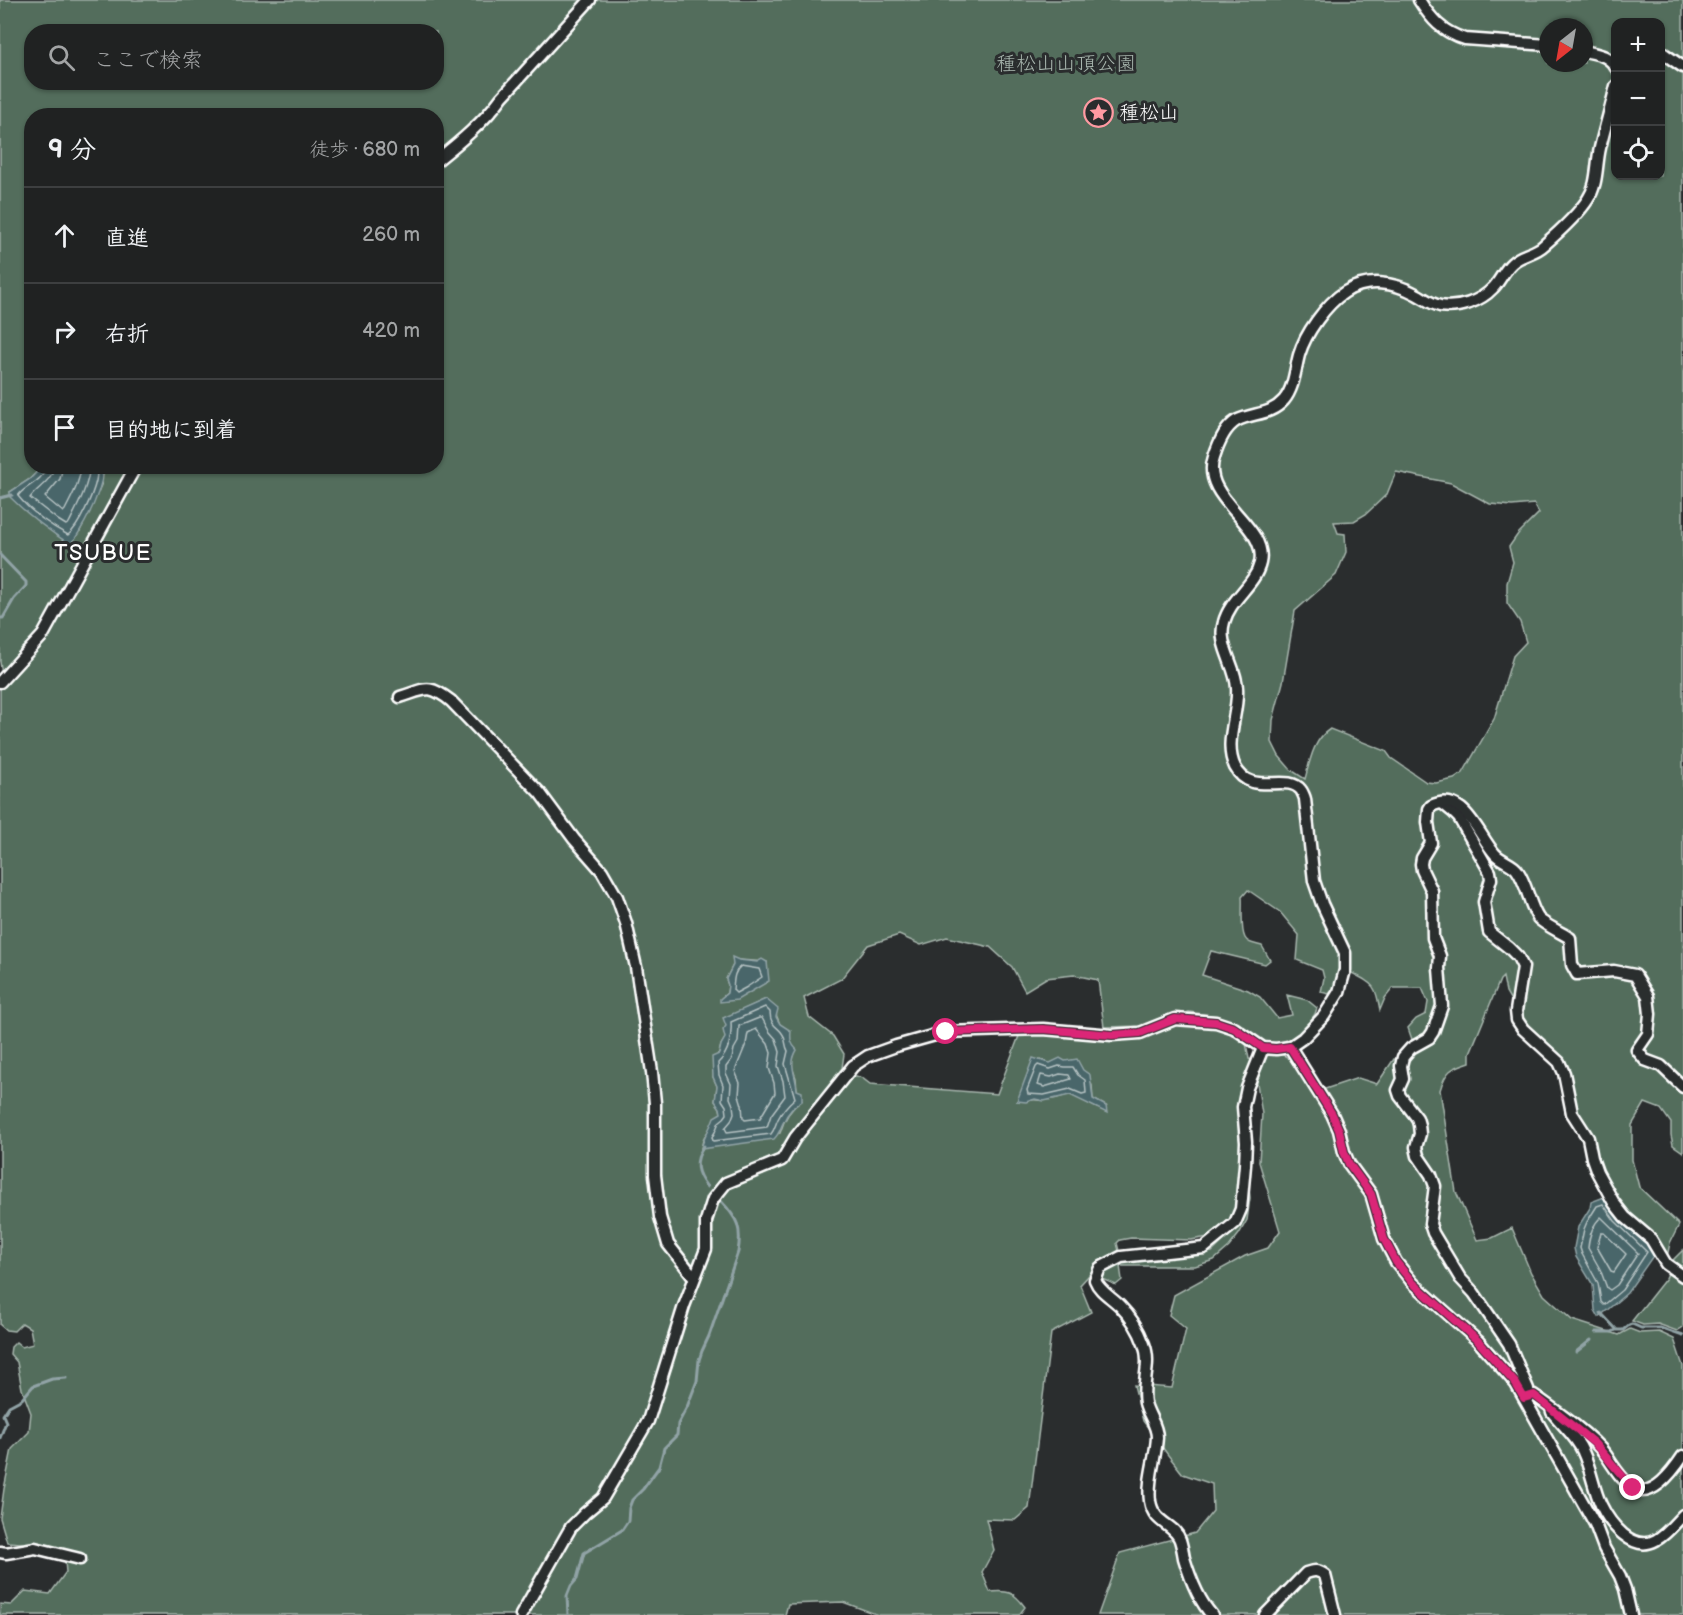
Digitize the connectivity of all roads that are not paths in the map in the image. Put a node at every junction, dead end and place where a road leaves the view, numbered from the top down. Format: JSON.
{"nodes":[{"id":1,"x":590,"y":0,"type":"edge"},
{"id":2,"x":1419,"y":0,"type":"edge"},
{"id":3,"x":1539,"y":44,"type":"edge"},
{"id":4,"x":1593,"y":53,"type":"edge"},
{"id":5,"x":1665,"y":54,"type":"edge"},
{"id":6,"x":1611,"y":59,"type":"edge"},
{"id":7,"x":1683,"y":67,"type":"edge"},
{"id":8,"x":1611,"y":106,"type":"edge"},
{"id":9,"x":444,"y":155,"type":"edge"},
{"id":10,"x":132,"y":474,"type":"edge"},
{"id":11,"x":0,"y":682,"type":"edge"},
{"id":12,"x":400,"y":697,"type":"dead end"},
{"id":13,"x":1442,"y":802,"type":"junction"},
{"id":14,"x":1290,"y":1047,"type":"junction"},
{"id":15,"x":1263,"y":1048,"type":"junction"},
{"id":16,"x":1683,"y":1088,"type":"edge"},
{"id":17,"x":1683,"y":1276,"type":"edge"},
{"id":18,"x":694,"y":1277,"type":"junction"},
{"id":19,"x":1527,"y":1396,"type":"junction"},
{"id":20,"x":1551,"y":1408,"type":"junction"},
{"id":21,"x":1683,"y":1456,"type":"edge"},
{"id":22,"x":1683,"y":1515,"type":"edge"},
{"id":23,"x":0,"y":1552,"type":"edge"},
{"id":24,"x":80,"y":1559,"type":"dead end"},
{"id":25,"x":521,"y":1615,"type":"edge"},
{"id":26,"x":1212,"y":1615,"type":"edge"},
{"id":27,"x":1265,"y":1615,"type":"edge"},
{"id":28,"x":1335,"y":1615,"type":"edge"},
{"id":29,"x":1631,"y":1615,"type":"edge"}],
"edges":[{"from":1,"to":9,"type":"street"},
{"from":2,"to":3,"type":"street"},
{"from":4,"to":6,"type":"street"},
{"from":5,"to":7,"type":"street"},
{"from":8,"to":14,"type":"street"},
{"from":10,"to":11,"type":"street"},
{"from":12,"to":18,"type":"street"},
{"from":13,"to":16,"type":"street"},
{"from":13,"to":17,"type":"street"},
{"from":13,"to":19,"type":"street"},
{"from":14,"to":15,"type":"street"},
{"from":14,"to":19,"type":"street"},
{"from":15,"to":18,"type":"street"},
{"from":15,"to":26,"type":"street"},
{"from":18,"to":25,"type":"street"},
{"from":19,"to":20,"type":"street"},
{"from":19,"to":29,"type":"street"},
{"from":20,"to":21,"type":"street"},
{"from":20,"to":22,"type":"street"},
{"from":23,"to":24,"type":"street"},
{"from":27,"to":28,"type":"street"}]}
